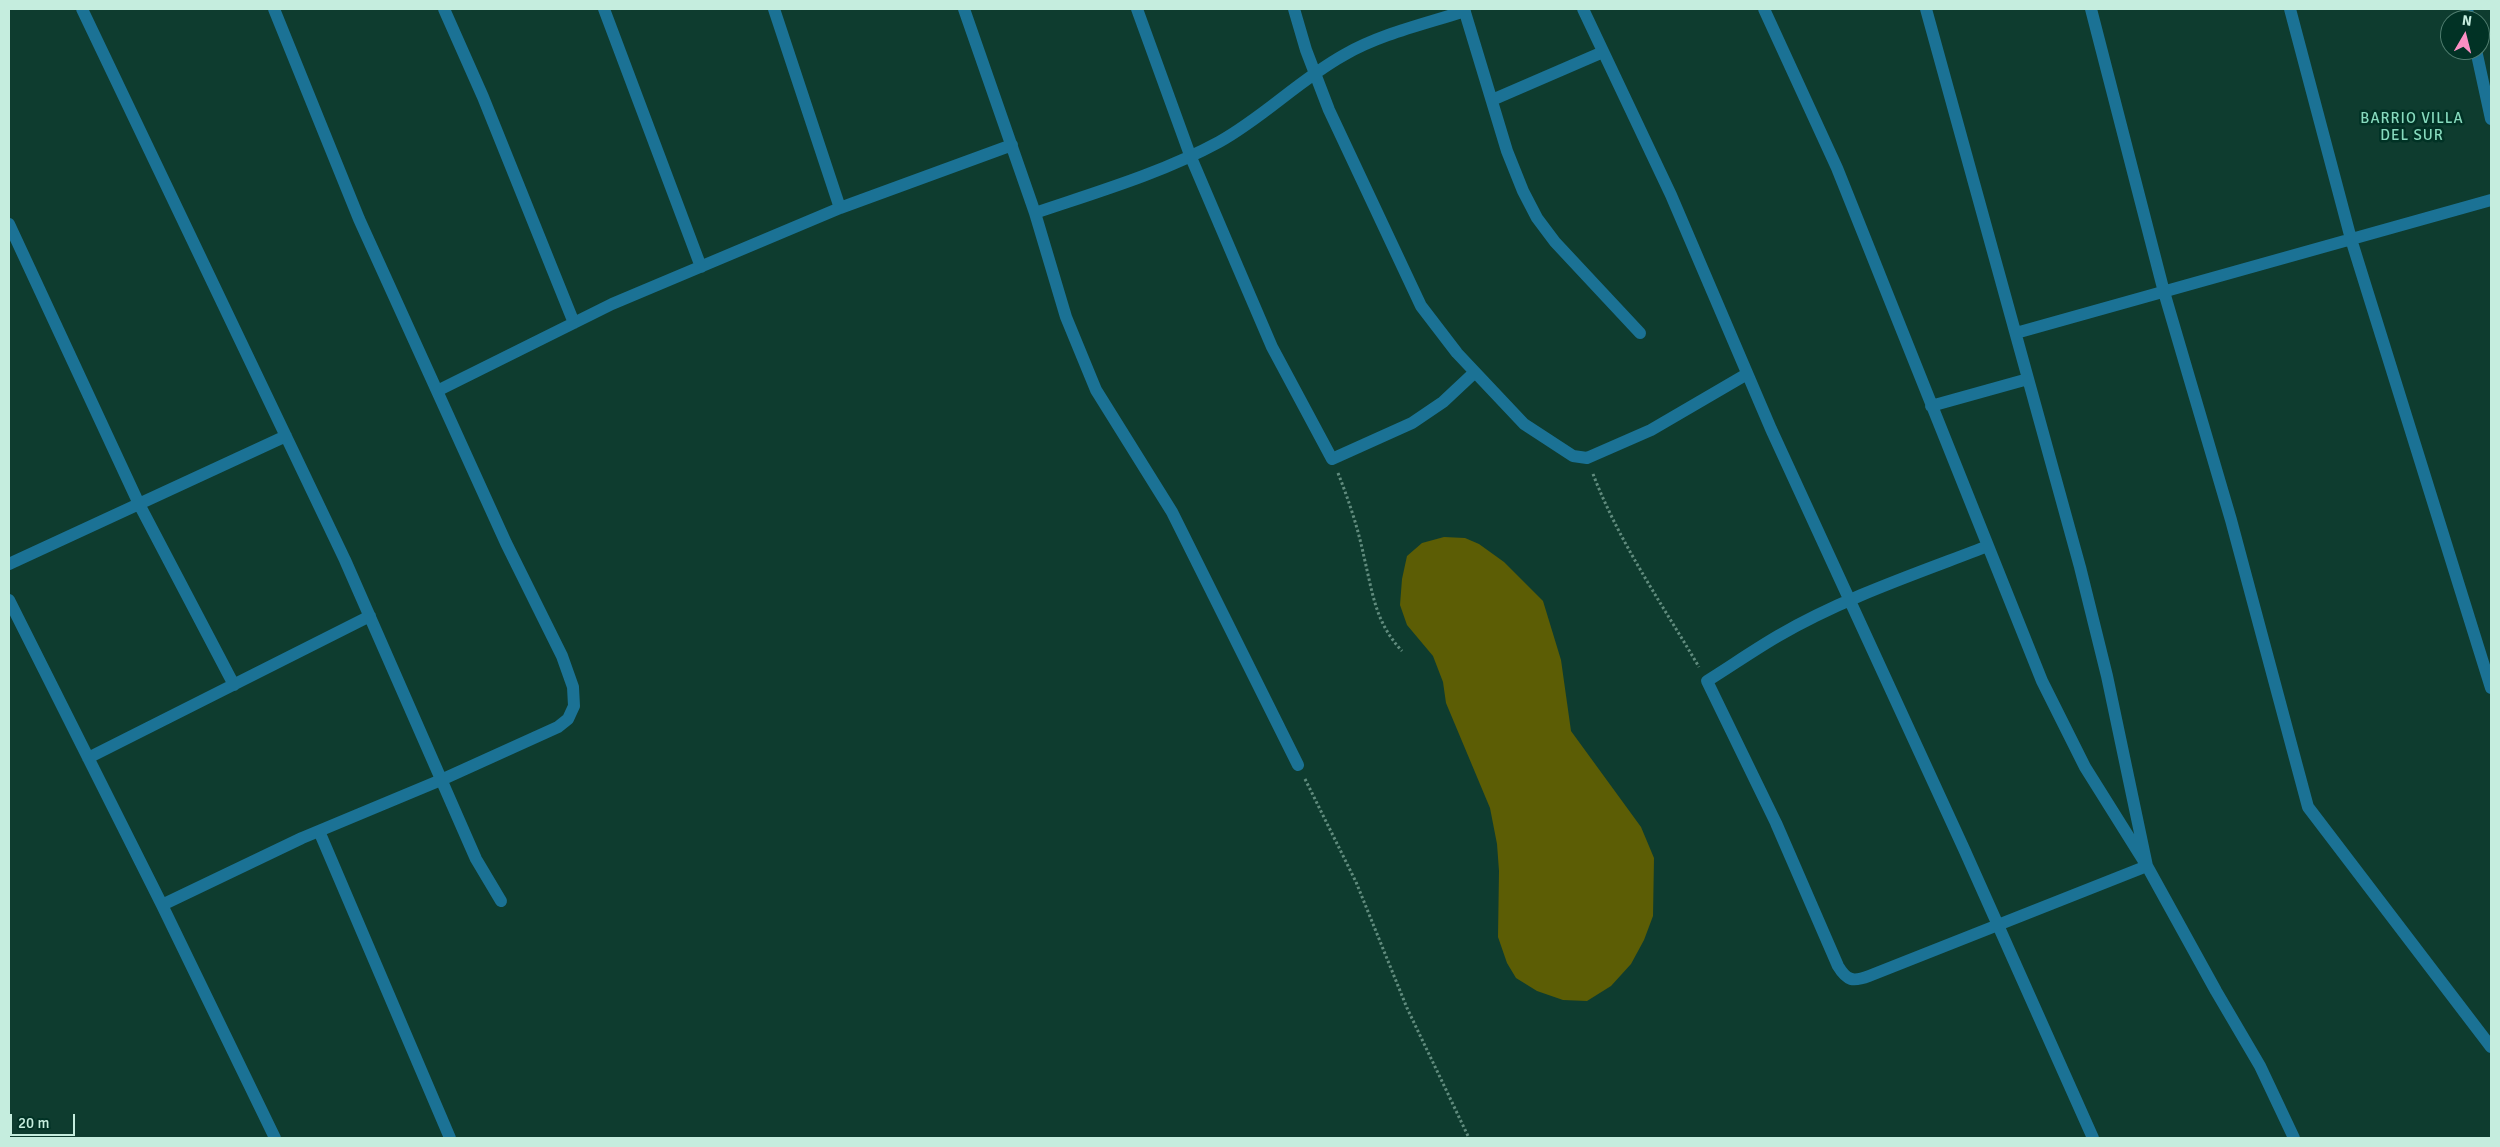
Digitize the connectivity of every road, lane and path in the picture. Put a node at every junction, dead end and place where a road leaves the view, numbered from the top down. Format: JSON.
{"nodes":[{"id":1,"x":82,"y":9,"type":"edge"},
{"id":2,"x":274,"y":9,"type":"edge"},
{"id":3,"x":444,"y":9,"type":"edge"},
{"id":4,"x":604,"y":9,"type":"edge"},
{"id":5,"x":774,"y":9,"type":"edge"},
{"id":6,"x":964,"y":9,"type":"edge"},
{"id":7,"x":1137,"y":9,"type":"edge"},
{"id":8,"x":1294,"y":9,"type":"edge"},
{"id":9,"x":1583,"y":9,"type":"edge"},
{"id":10,"x":1764,"y":9,"type":"edge"},
{"id":11,"x":1926,"y":9,"type":"edge"},
{"id":12,"x":2091,"y":9,"type":"edge"},
{"id":13,"x":2290,"y":9,"type":"edge"},
{"id":14,"x":1464,"y":10,"type":"edge"},
{"id":15,"x":1603,"y":52,"type":"junction"},
{"id":16,"x":2478,"y":60,"type":"edge"},
{"id":17,"x":1315,"y":73,"type":"junction"},
{"id":18,"x":1492,"y":100,"type":"junction"},
{"id":19,"x":2491,"y":118,"type":"edge"},
{"id":20,"x":1012,"y":145,"type":"junction"},
{"id":21,"x":1190,"y":156,"type":"junction"},
{"id":22,"x":2491,"y":200,"type":"edge"},
{"id":23,"x":840,"y":208,"type":"junction"},
{"id":24,"x":1035,"y":213,"type":"junction"},
{"id":25,"x":9,"y":224,"type":"edge"},
{"id":26,"x":2351,"y":239,"type":"junction"},
{"id":27,"x":700,"y":267,"type":"junction"},
{"id":28,"x":2164,"y":292,"type":"junction"},
{"id":29,"x":574,"y":322,"type":"junction"},
{"id":30,"x":1640,"y":333,"type":"dead end"},
{"id":31,"x":2016,"y":333,"type":"junction"},
{"id":32,"x":1475,"y":372,"type":"junction"},
{"id":33,"x":1747,"y":374,"type":"junction"},
{"id":34,"x":2028,"y":379,"type":"junction"},
{"id":35,"x":437,"y":391,"type":"junction"},
{"id":36,"x":1931,"y":406,"type":"junction"},
{"id":37,"x":286,"y":436,"type":"junction"},
{"id":38,"x":1586,"y":458,"type":"junction"},
{"id":39,"x":1332,"y":459,"type":"junction"},
{"id":40,"x":139,"y":504,"type":"junction"},
{"id":41,"x":1988,"y":546,"type":"junction"},
{"id":42,"x":9,"y":564,"type":"edge"},
{"id":43,"x":9,"y":600,"type":"edge"},
{"id":44,"x":1851,"y":601,"type":"junction"},
{"id":45,"x":370,"y":616,"type":"junction"},
{"id":46,"x":1402,"y":651,"type":"dead end"},
{"id":47,"x":1707,"y":681,"type":"junction"},
{"id":48,"x":234,"y":684,"type":"junction"},
{"id":49,"x":2491,"y":688,"type":"edge"},
{"id":50,"x":88,"y":758,"type":"junction"},
{"id":51,"x":1298,"y":765,"type":"joint"},
{"id":52,"x":441,"y":780,"type":"junction"},
{"id":53,"x":319,"y":831,"type":"junction"},
{"id":54,"x":2147,"y":866,"type":"junction"},
{"id":55,"x":501,"y":900,"type":"dead end"},
{"id":56,"x":162,"y":905,"type":"junction"},
{"id":57,"x":1998,"y":925,"type":"junction"},
{"id":58,"x":2491,"y":1047,"type":"edge"},
{"id":59,"x":275,"y":1138,"type":"edge"},
{"id":60,"x":450,"y":1138,"type":"edge"},
{"id":61,"x":1468,"y":1138,"type":"edge"},
{"id":62,"x":2093,"y":1138,"type":"edge"},
{"id":63,"x":2294,"y":1138,"type":"edge"}],
"edges":[{"from":1,"to":37,"type":"street"},
{"from":2,"to":35,"type":"street"},
{"from":3,"to":29,"type":"street"},
{"from":4,"to":27,"type":"street"},
{"from":5,"to":23,"type":"street"},
{"from":6,"to":20,"type":"street"},
{"from":7,"to":21,"type":"street"},
{"from":8,"to":17,"type":"street"},
{"from":9,"to":15,"type":"street"},
{"from":10,"to":36,"type":"street"},
{"from":11,"to":31,"type":"street"},
{"from":12,"to":28,"type":"street"},
{"from":13,"to":26,"type":"street"},
{"from":14,"to":17,"type":"street"},
{"from":14,"to":18,"type":"street"},
{"from":15,"to":18,"type":"street"},
{"from":15,"to":33,"type":"street"},
{"from":16,"to":19,"type":"street"},
{"from":17,"to":21,"type":"street"},
{"from":17,"to":32,"type":"street"},
{"from":18,"to":30,"type":"street"},
{"from":20,"to":23,"type":"street"},
{"from":20,"to":24,"type":"street"},
{"from":21,"to":24,"type":"street"},
{"from":21,"to":39,"type":"street"},
{"from":22,"to":26,"type":"street"},
{"from":23,"to":27,"type":"street"},
{"from":24,"to":51,"type":"street"},
{"from":25,"to":40,"type":"street"},
{"from":26,"to":28,"type":"street"},
{"from":26,"to":49,"type":"street"},
{"from":27,"to":29,"type":"street"},
{"from":28,"to":31,"type":"street"},
{"from":28,"to":58,"type":"street"},
{"from":29,"to":35,"type":"street"},
{"from":31,"to":34,"type":"street"},
{"from":32,"to":38,"type":"street"},
{"from":32,"to":39,"type":"street"},
{"from":33,"to":38,"type":"street"},
{"from":33,"to":44,"type":"street"},
{"from":34,"to":36,"type":"street"},
{"from":34,"to":54,"type":"street"},
{"from":35,"to":52,"type":"street"},
{"from":36,"to":41,"type":"street"},
{"from":37,"to":40,"type":"street"},
{"from":37,"to":45,"type":"street"},
{"from":38,"to":47,"type":"path"},
{"from":39,"to":46,"type":"path"},
{"from":40,"to":42,"type":"street"},
{"from":40,"to":48,"type":"street"},
{"from":41,"to":44,"type":"street"},
{"from":41,"to":54,"type":"street"},
{"from":43,"to":50,"type":"street"},
{"from":44,"to":47,"type":"street"},
{"from":44,"to":57,"type":"street"},
{"from":45,"to":48,"type":"street"},
{"from":45,"to":52,"type":"street"},
{"from":47,"to":57,"type":"street"},
{"from":48,"to":50,"type":"street"},
{"from":50,"to":56,"type":"street"},
{"from":51,"to":61,"type":"path"},
{"from":52,"to":53,"type":"street"},
{"from":52,"to":55,"type":"street"},
{"from":53,"to":56,"type":"street"},
{"from":53,"to":60,"type":"street"},
{"from":54,"to":57,"type":"street"},
{"from":54,"to":63,"type":"street"},
{"from":56,"to":59,"type":"street"},
{"from":57,"to":62,"type":"street"}]}
